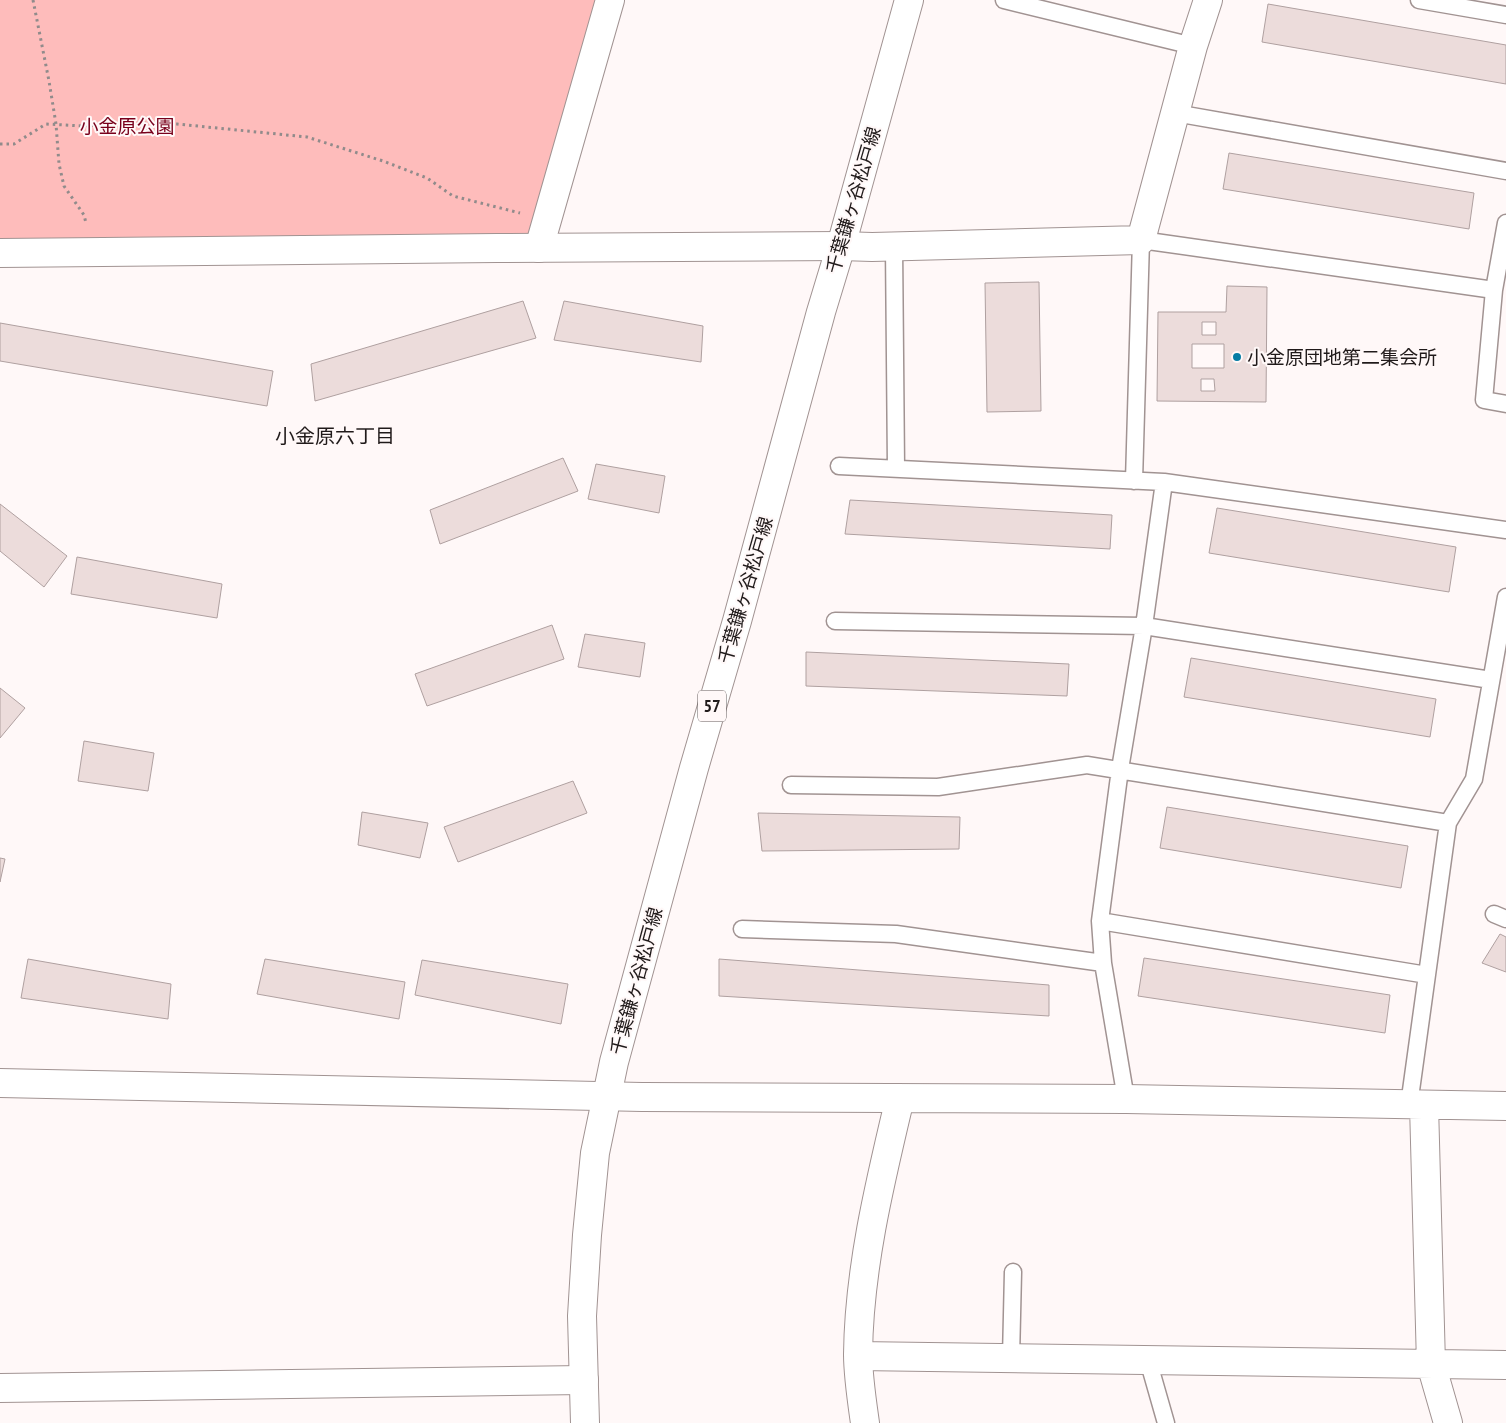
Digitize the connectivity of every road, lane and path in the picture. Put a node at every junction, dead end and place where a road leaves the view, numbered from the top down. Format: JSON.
{"nodes":[{"id":1,"x":34,"y":0,"type":"edge"},
{"id":2,"x":610,"y":0,"type":"edge"},
{"id":3,"x":909,"y":0,"type":"edge"},
{"id":4,"x":1004,"y":0,"type":"edge"},
{"id":5,"x":1208,"y":0,"type":"edge"},
{"id":6,"x":1419,"y":0,"type":"edge"},
{"id":7,"x":1506,"y":15,"type":"edge"},
{"id":8,"x":1193,"y":46,"type":"junction"},
{"id":9,"x":1175,"y":113,"type":"junction"},
{"id":10,"x":56,"y":124,"type":"junction"},
{"id":11,"x":0,"y":144,"type":"edge"},
{"id":12,"x":1506,"y":171,"type":"edge"},
{"id":13,"x":547,"y":220,"type":"junction"},
{"id":14,"x":1506,"y":223,"type":"edge"},
{"id":15,"x":1140,"y":240,"type":"junction"},
{"id":16,"x":841,"y":246,"type":"junction"},
{"id":17,"x":894,"y":246,"type":"junction"},
{"id":18,"x":539,"y":248,"type":"junction"},
{"id":19,"x":93,"y":252,"type":"junction"},
{"id":20,"x":0,"y":253,"type":"edge"},
{"id":21,"x":1494,"y":290,"type":"junction"},
{"id":22,"x":1506,"y":404,"type":"edge"},
{"id":23,"x":839,"y":466,"type":"dead end"},
{"id":24,"x":896,"y":468,"type":"junction"},
{"id":25,"x":1134,"y":481,"type":"junction"},
{"id":26,"x":1164,"y":482,"type":"junction"},
{"id":27,"x":1506,"y":530,"type":"edge"},
{"id":28,"x":1506,"y":597,"type":"edge"},
{"id":29,"x":835,"y":621,"type":"dead end"},
{"id":30,"x":1144,"y":626,"type":"junction"},
{"id":31,"x":1491,"y":680,"type":"junction"},
{"id":32,"x":1120,"y":770,"type":"junction"},
{"id":33,"x":791,"y":785,"type":"dead end"},
{"id":34,"x":1448,"y":823,"type":"junction"},
{"id":35,"x":1100,"y":921,"type":"junction"},
{"id":36,"x":742,"y":929,"type":"dead end"},
{"id":37,"x":1103,"y":963,"type":"junction"},
{"id":38,"x":1427,"y":975,"type":"junction"},
{"id":39,"x":0,"y":1083,"type":"edge"},
{"id":40,"x":607,"y":1095,"type":"junction"},
{"id":41,"x":900,"y":1098,"type":"junction"},
{"id":42,"x":1126,"y":1099,"type":"junction"},
{"id":43,"x":1416,"y":1105,"type":"junction"},
{"id":44,"x":1506,"y":1106,"type":"edge"},
{"id":45,"x":1013,"y":1272,"type":"dead end"},
{"id":46,"x":858,"y":1356,"type":"junction"},
{"id":47,"x":1011,"y":1358,"type":"junction"},
{"id":48,"x":1148,"y":1360,"type":"junction"},
{"id":49,"x":1431,"y":1364,"type":"junction"},
{"id":50,"x":1506,"y":1365,"type":"edge"},
{"id":51,"x":584,"y":1380,"type":"junction"},
{"id":52,"x":0,"y":1388,"type":"edge"},
{"id":53,"x":584,"y":1423,"type":"edge"},
{"id":54,"x":865,"y":1423,"type":"edge"},
{"id":55,"x":1166,"y":1423,"type":"edge"},
{"id":56,"x":1448,"y":1423,"type":"edge"}],
"edges":[{"from":1,"to":10,"type":"path"},
{"from":2,"to":13,"type":"street"},
{"from":3,"to":16,"type":"street","name":"千葉鎌ヶ谷松戸線","number":"57"},
{"from":4,"to":8,"type":"lane"},
{"from":5,"to":8,"type":"street"},
{"from":6,"to":7,"type":"lane"},
{"from":8,"to":9,"type":"street"},
{"from":9,"to":12,"type":"lane"},
{"from":9,"to":15,"type":"street"},
{"from":10,"to":11,"type":"path"},
{"from":10,"to":13,"type":"path"},
{"from":10,"to":19,"type":"path"},
{"from":13,"to":18,"type":"street"},
{"from":14,"to":21,"type":"lane"},
{"from":15,"to":17,"type":"street"},
{"from":15,"to":21,"type":"lane"},
{"from":15,"to":25,"type":"lane"},
{"from":16,"to":17,"type":"street"},
{"from":16,"to":18,"type":"street"},
{"from":16,"to":40,"type":"street","name":"千葉鎌ヶ谷松戸線","number":"57"},
{"from":17,"to":24,"type":"lane"},
{"from":18,"to":19,"type":"street"},
{"from":19,"to":20,"type":"street"},
{"from":21,"to":22,"type":"lane"},
{"from":23,"to":24,"type":"lane"},
{"from":24,"to":25,"type":"lane"},
{"from":25,"to":26,"type":"lane"},
{"from":26,"to":27,"type":"lane"},
{"from":26,"to":30,"type":"lane"},
{"from":28,"to":31,"type":"lane"},
{"from":29,"to":30,"type":"lane"},
{"from":30,"to":31,"type":"lane"},
{"from":30,"to":32,"type":"lane"},
{"from":31,"to":34,"type":"lane"},
{"from":32,"to":33,"type":"lane"},
{"from":32,"to":34,"type":"lane"},
{"from":32,"to":35,"type":"lane"},
{"from":34,"to":38,"type":"lane"},
{"from":35,"to":37,"type":"lane"},
{"from":35,"to":38,"type":"lane"},
{"from":36,"to":37,"type":"lane"},
{"from":37,"to":42,"type":"lane"},
{"from":38,"to":43,"type":"lane"},
{"from":39,"to":40,"type":"street"},
{"from":40,"to":41,"type":"street"},
{"from":40,"to":51,"type":"street","name":"千葉鎌ヶ谷松戸線","number":"57"},
{"from":41,"to":42,"type":"street"},
{"from":41,"to":46,"type":"street"},
{"from":42,"to":43,"type":"street"},
{"from":43,"to":44,"type":"street"},
{"from":43,"to":49,"type":"street"},
{"from":45,"to":47,"type":"lane"},
{"from":46,"to":47,"type":"street"},
{"from":46,"to":54,"type":"street"},
{"from":47,"to":48,"type":"street"},
{"from":48,"to":49,"type":"street"},
{"from":48,"to":55,"type":"lane"},
{"from":49,"to":50,"type":"street"},
{"from":49,"to":56,"type":"street"},
{"from":51,"to":52,"type":"street"},
{"from":51,"to":53,"type":"street","name":"千葉鎌ヶ谷松戸線","number":"57"}]}
